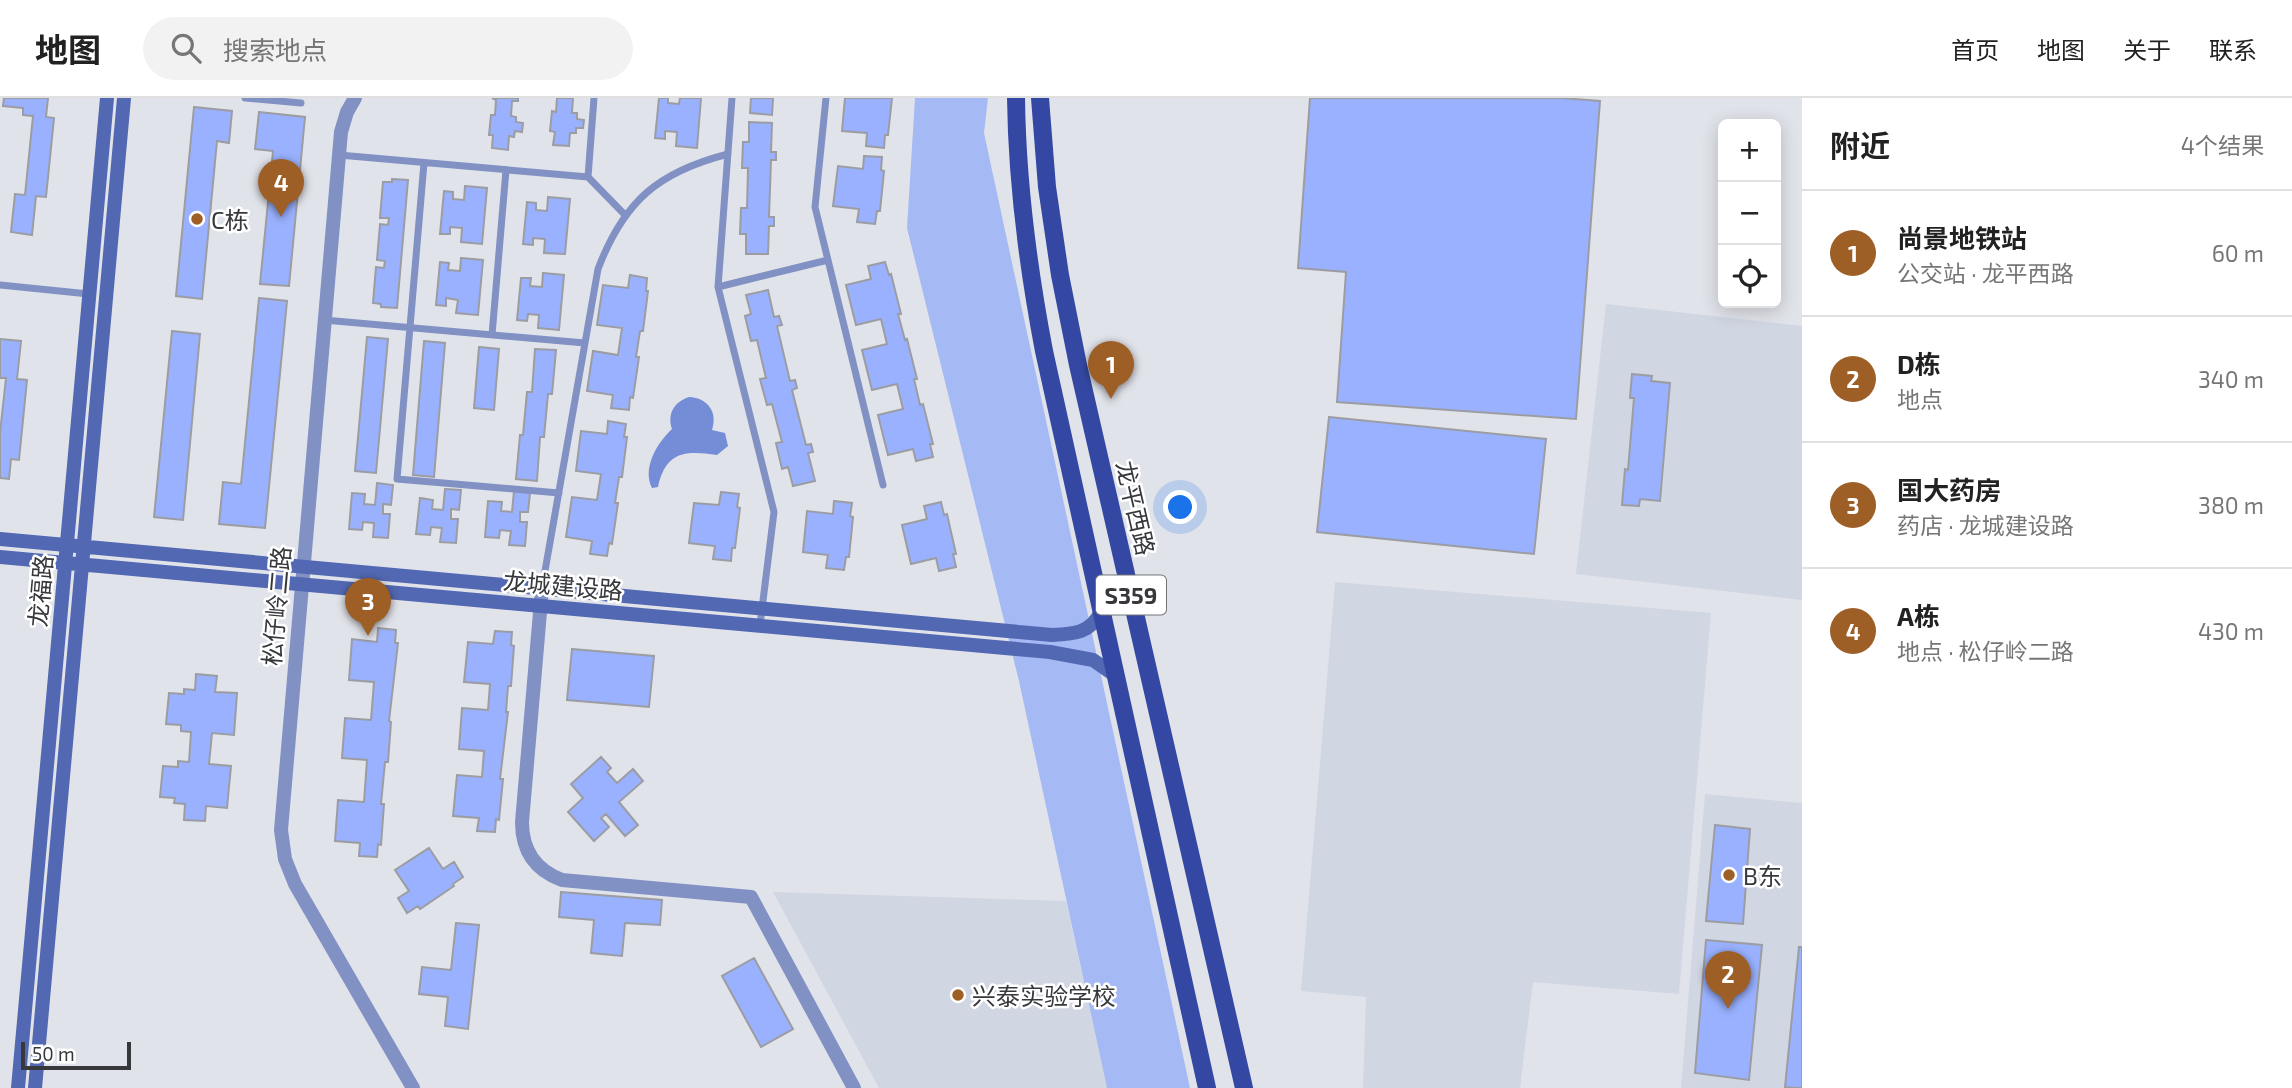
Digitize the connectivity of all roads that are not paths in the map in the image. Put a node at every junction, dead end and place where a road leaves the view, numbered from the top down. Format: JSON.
{"nodes":[{"id":1,"x":107,"y":98,"type":"edge"},
{"id":2,"x":124,"y":98,"type":"edge"},
{"id":3,"x":245,"y":98,"type":"edge"},
{"id":4,"x":355,"y":98,"type":"edge"},
{"id":5,"x":594,"y":98,"type":"edge"},
{"id":6,"x":732,"y":98,"type":"edge"},
{"id":7,"x":826,"y":98,"type":"edge"},
{"id":8,"x":1016,"y":98,"type":"edge"},
{"id":9,"x":1040,"y":98,"type":"edge"},
{"id":10,"x":300,"y":103,"type":"dead end"},
{"id":11,"x":728,"y":154,"type":"junction"},
{"id":12,"x":339,"y":155,"type":"junction"},
{"id":13,"x":424,"y":163,"type":"junction"},
{"id":14,"x":506,"y":170,"type":"junction"},
{"id":15,"x":588,"y":177,"type":"junction"},
{"id":16,"x":625,"y":215,"type":"junction"},
{"id":17,"x":828,"y":260,"type":"junction"},
{"id":18,"x":0,"y":285,"type":"edge"},
{"id":19,"x":718,"y":287,"type":"junction"},
{"id":20,"x":89,"y":294,"type":"junction"},
{"id":21,"x":324,"y":320,"type":"junction"},
{"id":22,"x":410,"y":328,"type":"junction"},
{"id":23,"x":492,"y":335,"type":"junction"},
{"id":24,"x":585,"y":343,"type":"junction"},
{"id":25,"x":883,"y":485,"type":"dead end"},
{"id":26,"x":559,"y":493,"type":"junction"},
{"id":27,"x":0,"y":539,"type":"edge"},
{"id":28,"x":67,"y":545,"type":"junction"},
{"id":29,"x":83,"y":547,"type":"junction"},
{"id":30,"x":0,"y":557,"type":"edge"},
{"id":31,"x":65,"y":563,"type":"junction"},
{"id":32,"x":82,"y":564,"type":"junction"},
{"id":33,"x":302,"y":567,"type":"junction"},
{"id":34,"x":301,"y":584,"type":"junction"},
{"id":35,"x":542,"y":589,"type":"junction"},
{"id":36,"x":540,"y":606,"type":"junction"},
{"id":37,"x":762,"y":609,"type":"junction"},
{"id":38,"x":1101,"y":612,"type":"junction"},
{"id":39,"x":760,"y":625,"type":"junction"},
{"id":40,"x":1116,"y":676,"type":"junction"},
{"id":41,"x":18,"y":1088,"type":"edge"},
{"id":42,"x":35,"y":1088,"type":"edge"},
{"id":43,"x":413,"y":1088,"type":"edge"},
{"id":44,"x":854,"y":1088,"type":"edge"},
{"id":45,"x":1207,"y":1088,"type":"edge"},
{"id":46,"x":1244,"y":1088,"type":"edge"}],
"edges":[{"from":1,"to":20,"type":"street","name":"龙福路"},
{"from":2,"to":29,"type":"street","name":"龙福路"},
{"from":3,"to":10,"type":"lane"},
{"from":4,"to":12,"type":"street","name":"松仔岭二路"},
{"from":5,"to":15,"type":"lane"},
{"from":6,"to":11,"type":"lane"},
{"from":7,"to":17,"type":"lane"},
{"from":8,"to":38,"type":"main road","number":"S359"},
{"from":9,"to":46,"type":"main road","name":"龙平西路","number":"S359"},
{"from":11,"to":16,"type":"lane"},
{"from":11,"to":19,"type":"lane"},
{"from":12,"to":13,"type":"lane"},
{"from":12,"to":21,"type":"street","name":"松仔岭二路"},
{"from":13,"to":14,"type":"lane"},
{"from":13,"to":22,"type":"lane"},
{"from":14,"to":15,"type":"lane"},
{"from":14,"to":23,"type":"lane"},
{"from":15,"to":16,"type":"lane"},
{"from":16,"to":24,"type":"lane"},
{"from":17,"to":19,"type":"lane"},
{"from":17,"to":25,"type":"lane"},
{"from":18,"to":20,"type":"lane"},
{"from":19,"to":37,"type":"lane"},
{"from":20,"to":28,"type":"street","name":"龙福路"},
{"from":21,"to":22,"type":"lane"},
{"from":21,"to":33,"type":"street","name":"松仔岭二路"},
{"from":22,"to":23,"type":"lane"},
{"from":22,"to":26,"type":"lane"},
{"from":23,"to":24,"type":"lane"},
{"from":24,"to":26,"type":"lane"},
{"from":26,"to":35,"type":"lane"},
{"from":27,"to":28,"type":"street","name":"龙城建设路"},
{"from":28,"to":29,"type":"street","name":"龙城建设路"},
{"from":28,"to":31,"type":"street","name":"龙福路"},
{"from":29,"to":32,"type":"street","name":"龙福路"},
{"from":29,"to":33,"type":"street","name":"龙城建设路"},
{"from":30,"to":31,"type":"street","name":"龙城建设路"},
{"from":31,"to":32,"type":"street","name":"龙城建设路"},
{"from":31,"to":41,"type":"street","name":"龙福路"},
{"from":32,"to":34,"type":"street","name":"龙城建设路"},
{"from":32,"to":42,"type":"street","name":"龙福路"},
{"from":33,"to":34,"type":"street","name":"松仔岭二路"},
{"from":33,"to":35,"type":"street","name":"龙城建设路"},
{"from":34,"to":36,"type":"street","name":"龙城建设路"},
{"from":34,"to":43,"type":"street","name":"松仔岭二路"},
{"from":35,"to":36,"type":"street"},
{"from":35,"to":37,"type":"street","name":"龙城建设路"},
{"from":36,"to":39,"type":"street","name":"龙城建设路"},
{"from":36,"to":44,"type":"street"},
{"from":37,"to":38,"type":"street","name":"龙城建设路"},
{"from":37,"to":39,"type":"lane"},
{"from":38,"to":40,"type":"main road","number":"S359"},
{"from":39,"to":40,"type":"street","name":"龙城建设路"},
{"from":40,"to":45,"type":"main road","number":"S359"}]}
